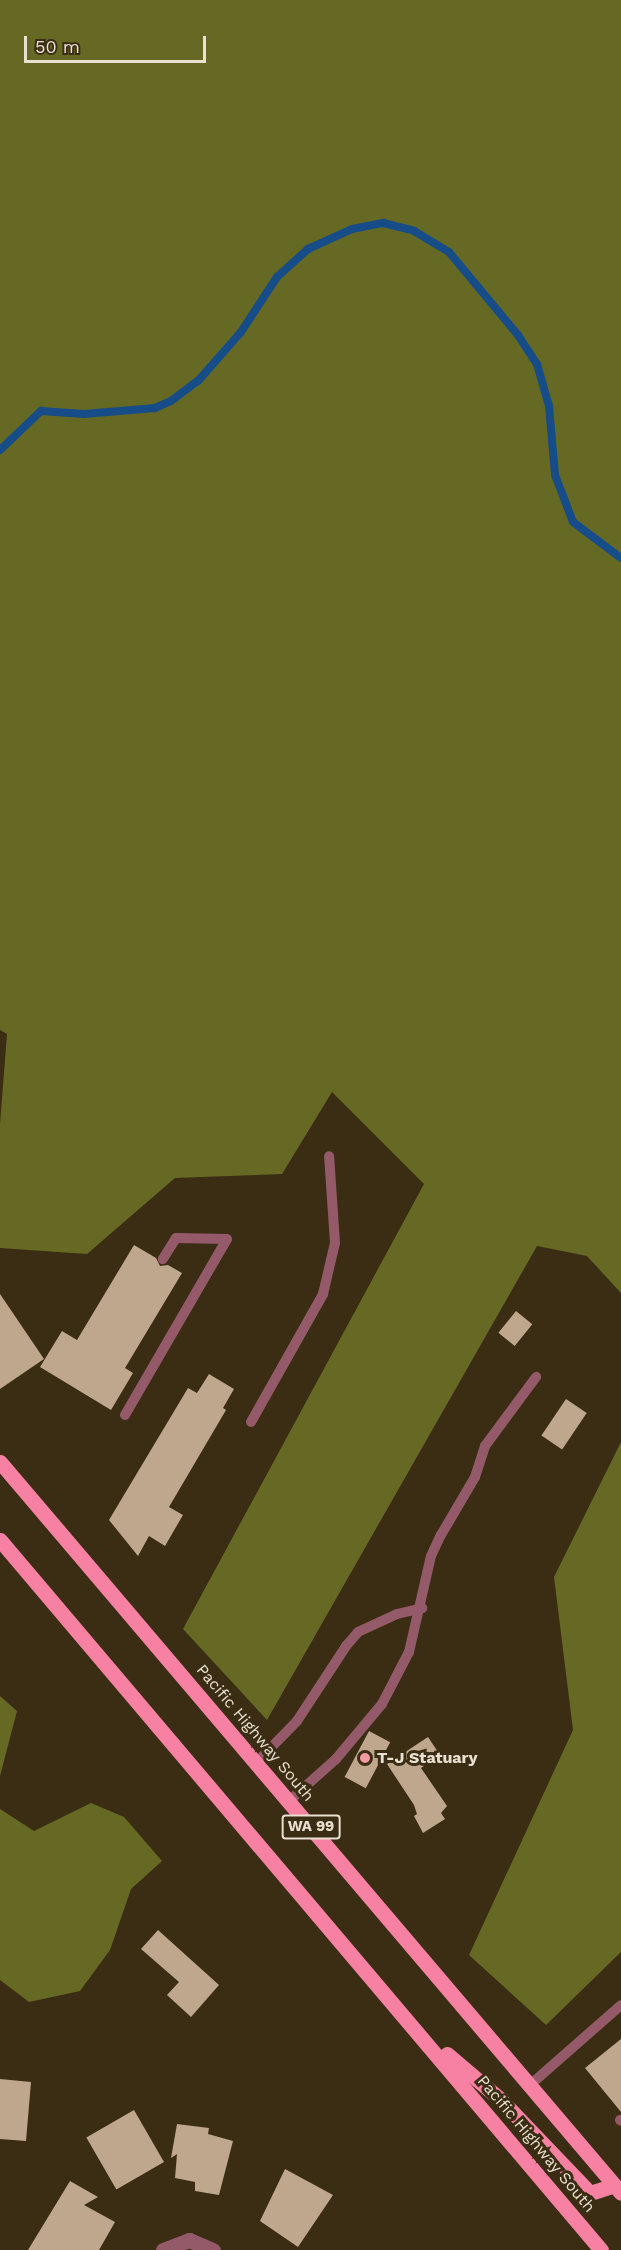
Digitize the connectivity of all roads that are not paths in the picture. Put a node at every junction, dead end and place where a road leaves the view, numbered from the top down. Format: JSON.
{"nodes":[{"id":1,"x":330,"y":1156,"type":"dead end"},
{"id":2,"x":163,"y":1259,"type":"dead end"},
{"id":3,"x":536,"y":1377,"type":"dead end"},
{"id":4,"x":125,"y":1415,"type":"dead end"},
{"id":5,"x":251,"y":1422,"type":"dead end"},
{"id":6,"x":0,"y":1462,"type":"edge"},
{"id":7,"x":0,"y":1540,"type":"edge"},
{"id":8,"x":422,"y":1608,"type":"junction"},
{"id":9,"x":257,"y":1762,"type":"junction"},
{"id":10,"x":289,"y":1801,"type":"junction"},
{"id":11,"x":621,"y":2005,"type":"edge"},
{"id":12,"x":417,"y":2029,"type":"junction"},
{"id":13,"x":530,"y":2085,"type":"junction"},
{"id":14,"x":619,"y":2186,"type":"edge"},
{"id":15,"x":163,"y":2250,"type":"edge"},
{"id":16,"x":213,"y":2250,"type":"edge"},
{"id":17,"x":601,"y":2250,"type":"edge"}],
"edges":[{"from":1,"to":5,"type":"lane"},
{"from":2,"to":4,"type":"lane"},
{"from":3,"to":8,"type":"lane"},
{"from":6,"to":9,"type":"main road","name":"Pacific Highway South","number":"WA 99"},
{"from":7,"to":12,"type":"main road","name":"Pacific Highway South","number":"WA 99"},
{"from":8,"to":9,"type":"lane"},
{"from":8,"to":10,"type":"lane"},
{"from":9,"to":10,"type":"main road","name":"Pacific Highway South","number":"WA 99"},
{"from":10,"to":13,"type":"main road","name":"Pacific Highway South","number":"WA 99"},
{"from":11,"to":13,"type":"lane"},
{"from":12,"to":14,"type":"main road"},
{"from":12,"to":17,"type":"main road","name":"Pacific Highway South","number":"WA 99"},
{"from":13,"to":14,"type":"main road","name":"Pacific Highway South","number":"WA 99"},
{"from":15,"to":16,"type":"street"}]}
